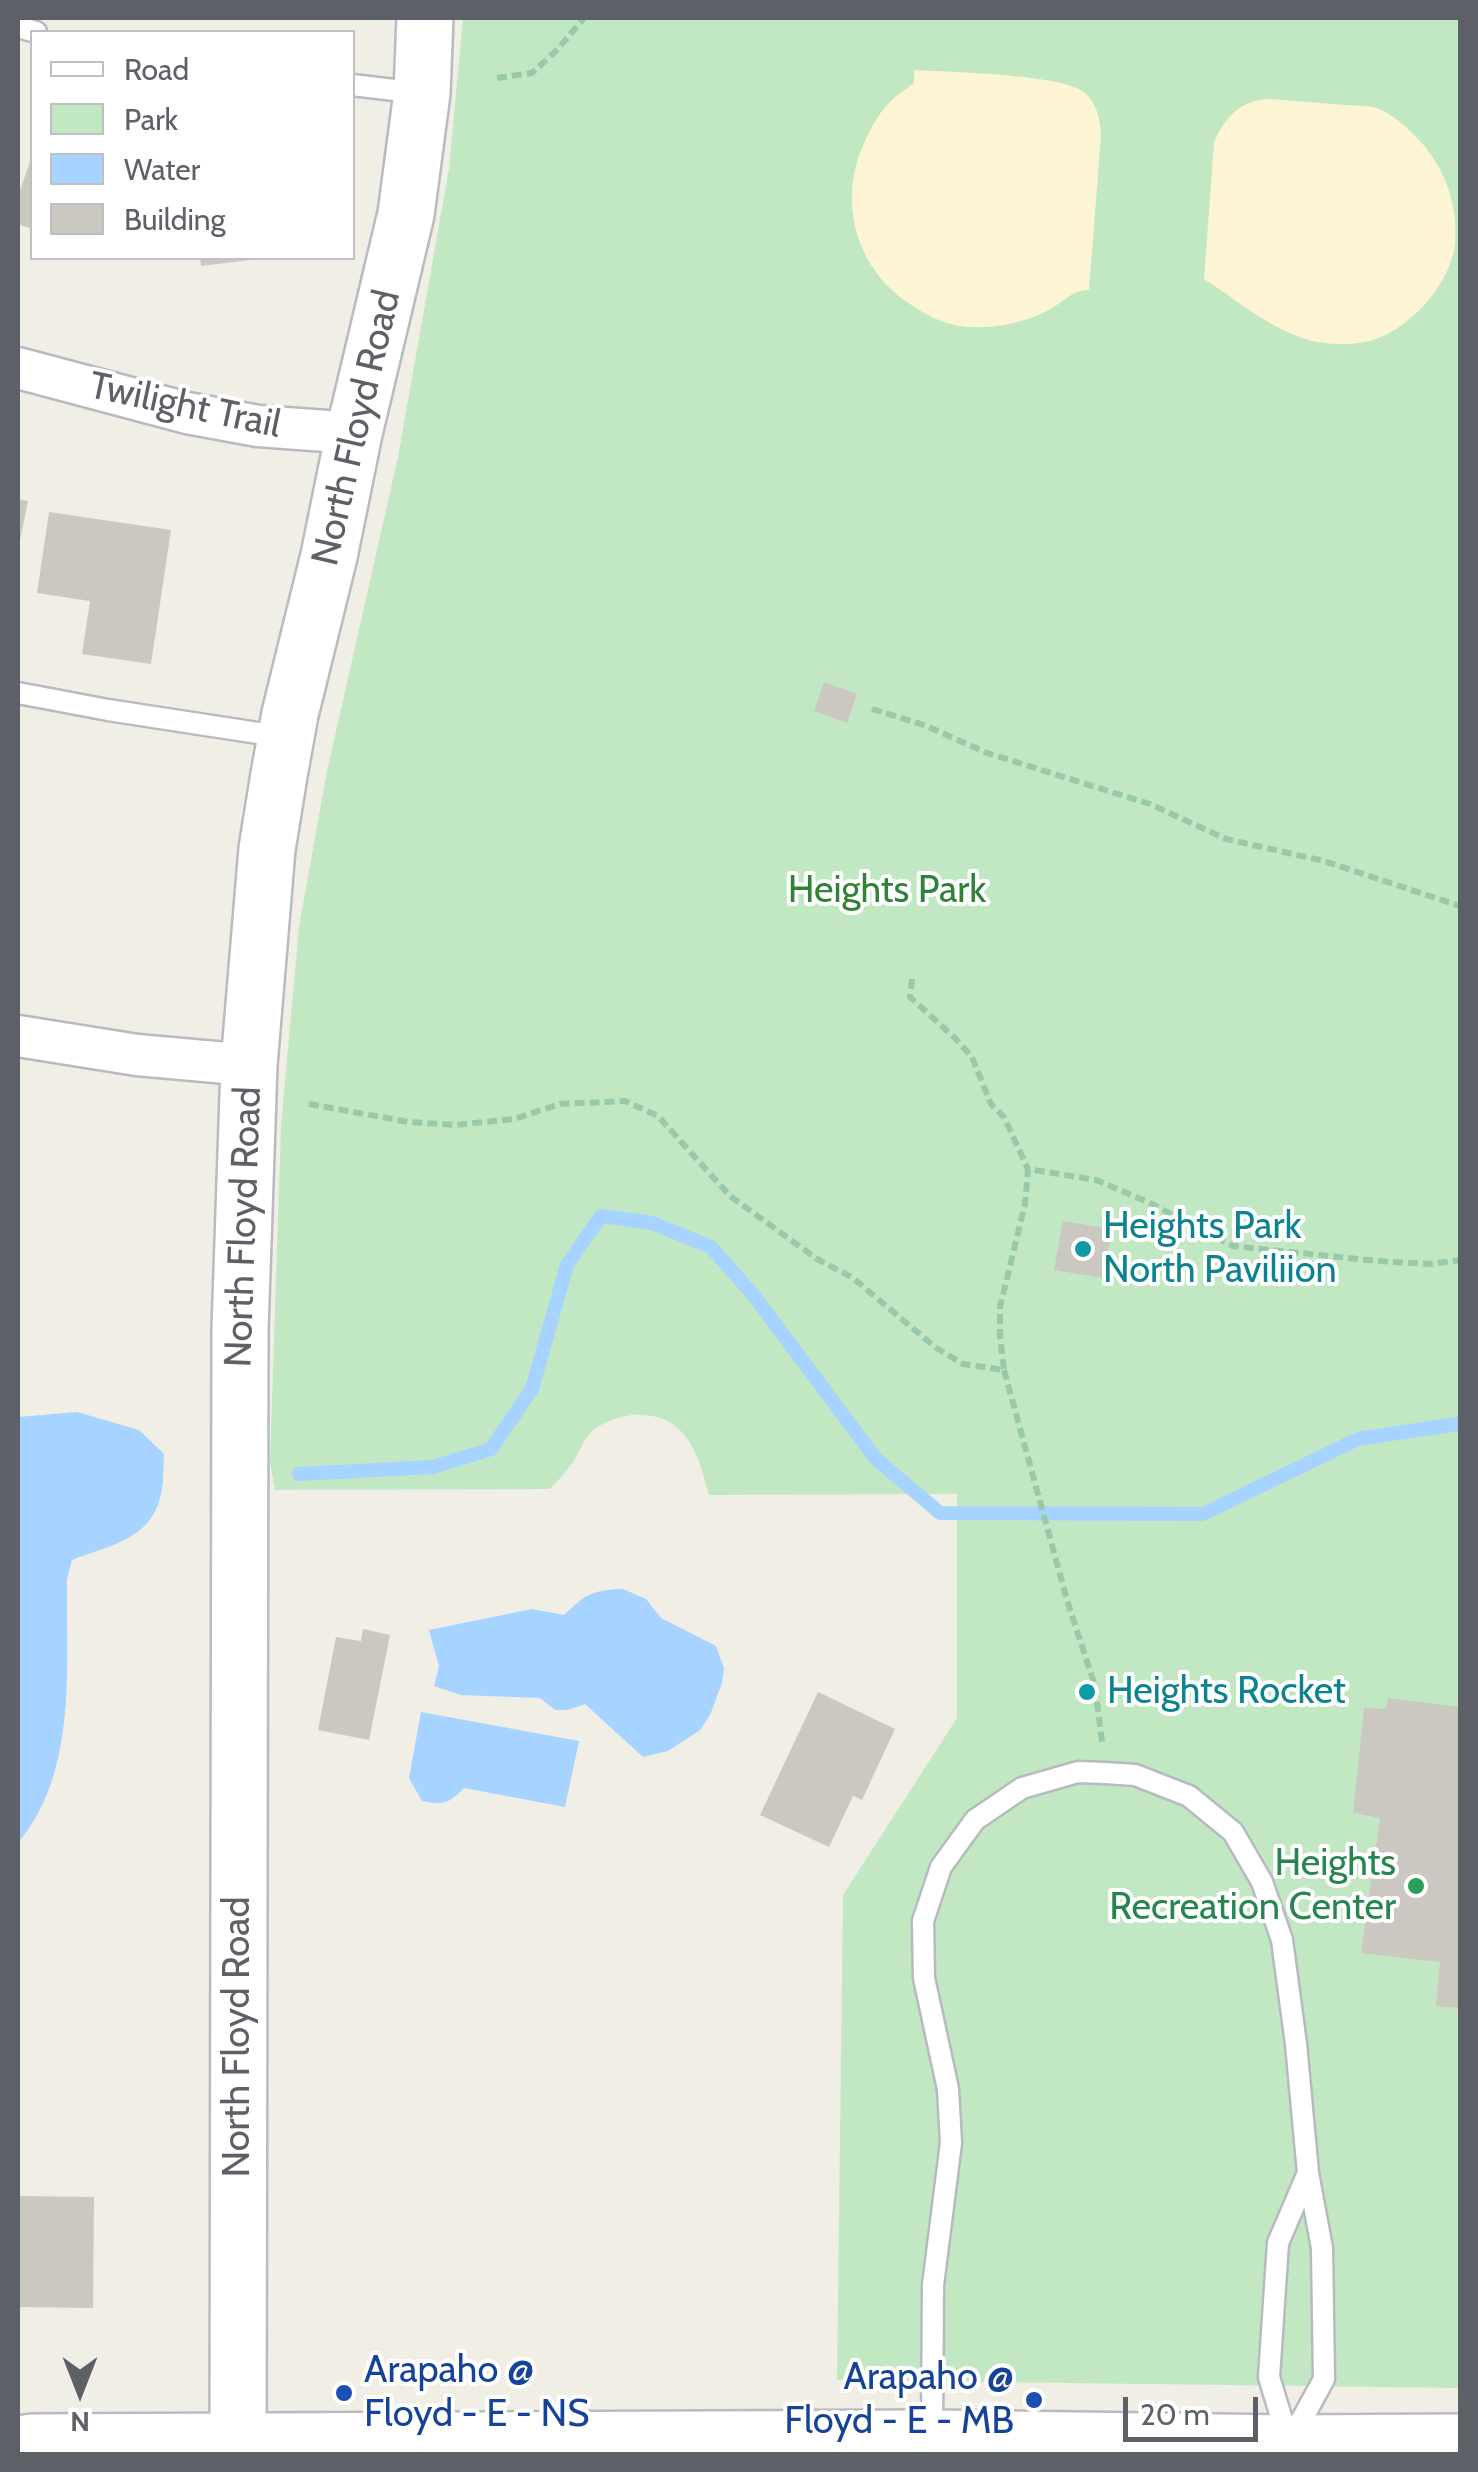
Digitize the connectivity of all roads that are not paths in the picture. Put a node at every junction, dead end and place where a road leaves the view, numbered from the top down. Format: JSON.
{"nodes":[{"id":1,"x":425,"y":18,"type":"edge"},
{"id":2,"x":355,"y":85,"type":"edge"},
{"id":3,"x":422,"y":93,"type":"junction"},
{"id":4,"x":18,"y":368,"type":"edge"},
{"id":5,"x":354,"y":433,"type":"junction"},
{"id":6,"x":18,"y":693,"type":"edge"},
{"id":7,"x":286,"y":737,"type":"junction"},
{"id":8,"x":18,"y":1036,"type":"edge"},
{"id":9,"x":249,"y":1065,"type":"junction"},
{"id":10,"x":1308,"y":2173,"type":"junction"},
{"id":11,"x":932,"y":2438,"type":"junction"},
{"id":12,"x":1460,"y":2442,"type":"edge"},
{"id":13,"x":18,"y":2444,"type":"edge"},
{"id":14,"x":238,"y":2448,"type":"edge"},
{"id":15,"x":1289,"y":2448,"type":"edge"}],
"edges":[{"from":1,"to":3,"type":"street","name":"North Floyd Road"},
{"from":2,"to":3,"type":"lane"},
{"from":3,"to":5,"type":"street","name":"North Floyd Road"},
{"from":4,"to":5,"type":"street","name":"Twilight Trail"},
{"from":5,"to":7,"type":"street","name":"North Floyd Road"},
{"from":6,"to":7,"type":"lane"},
{"from":7,"to":9,"type":"street","name":"North Floyd Road"},
{"from":8,"to":9,"type":"street"},
{"from":9,"to":14,"type":"street","name":"North Floyd Road"},
{"from":10,"to":11,"type":"lane"},
{"from":10,"to":15,"type":"lane"},
{"from":10,"to":15,"type":"lane"},
{"from":11,"to":14,"type":"street"},
{"from":11,"to":15,"type":"street"},
{"from":12,"to":15,"type":"street"},
{"from":13,"to":14,"type":"street"}]}
